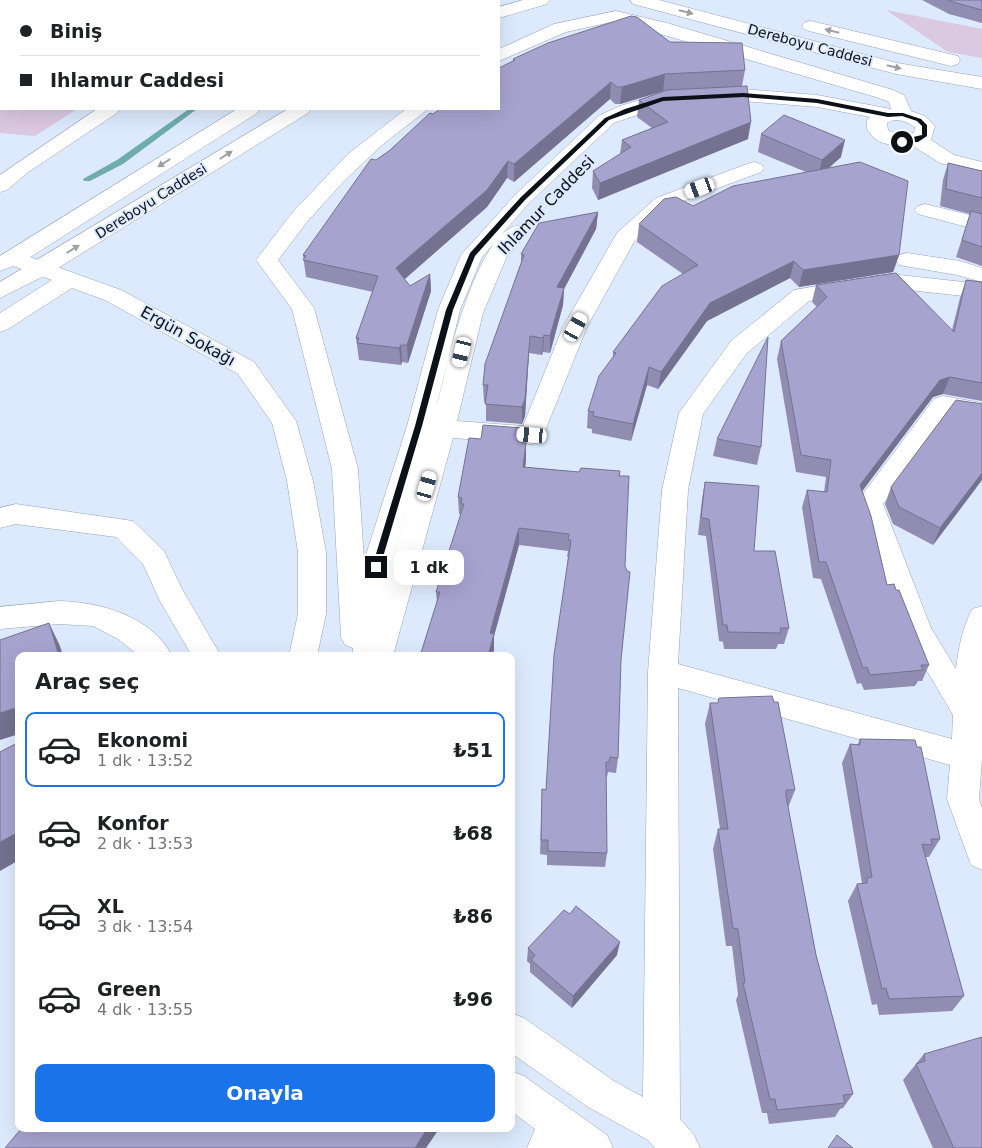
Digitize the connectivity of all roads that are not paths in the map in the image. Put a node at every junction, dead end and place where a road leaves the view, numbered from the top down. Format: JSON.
{"nodes":[{"id":1,"x":541,"y":0,"type":"edge"},
{"id":2,"x":639,"y":0,"type":"edge"},
{"id":3,"x":500,"y":13,"type":"edge"},
{"id":4,"x":792,"y":21,"type":"dead end"},
{"id":5,"x":500,"y":56,"type":"edge"},
{"id":6,"x":982,"y":66,"type":"edge"},
{"id":7,"x":982,"y":83,"type":"edge"},
{"id":8,"x":108,"y":110,"type":"edge"},
{"id":9,"x":248,"y":110,"type":"edge"},
{"id":10,"x":298,"y":110,"type":"edge"},
{"id":11,"x":417,"y":110,"type":"edge"},
{"id":12,"x":889,"y":120,"type":"junction"},
{"id":13,"x":918,"y":140,"type":"junction"},
{"id":14,"x":754,"y":168,"type":"dead end"},
{"id":15,"x":982,"y":168,"type":"edge"},
{"id":16,"x":20,"y":169,"type":"junction"},
{"id":17,"x":0,"y":186,"type":"edge"},
{"id":18,"x":0,"y":191,"type":"edge"},
{"id":19,"x":925,"y":210,"type":"dead end"},
{"id":20,"x":982,"y":225,"type":"edge"},
{"id":21,"x":907,"y":260,"type":"dead end"},
{"id":22,"x":4,"y":261,"type":"edge"},
{"id":23,"x":42,"y":268,"type":"junction"},
{"id":24,"x":982,"y":275,"type":"edge"},
{"id":25,"x":68,"y":280,"type":"junction"},
{"id":26,"x":0,"y":291,"type":"edge"},
{"id":27,"x":982,"y":291,"type":"edge"},
{"id":28,"x":0,"y":324,"type":"edge"},
{"id":29,"x":982,"y":412,"type":"edge"},
{"id":30,"x":443,"y":429,"type":"junction"},
{"id":31,"x":0,"y":518,"type":"edge"},
{"id":32,"x":982,"y":617,"type":"edge"},
{"id":33,"x":0,"y":618,"type":"edge"},
{"id":34,"x":154,"y":652,"type":"edge"},
{"id":35,"x":205,"y":652,"type":"edge"},
{"id":36,"x":304,"y":652,"type":"edge"},
{"id":37,"x":356,"y":652,"type":"edge"},
{"id":38,"x":367,"y":652,"type":"edge"},
{"id":39,"x":380,"y":652,"type":"edge"},
{"id":40,"x":663,"y":672,"type":"junction"},
{"id":41,"x":975,"y":720,"type":"edge"},
{"id":42,"x":967,"y":757,"type":"junction"},
{"id":43,"x":982,"y":855,"type":"edge"},
{"id":44,"x":515,"y":1034,"type":"edge"},
{"id":45,"x":515,"y":1093,"type":"edge"},
{"id":46,"x":552,"y":1135,"type":"edge"},
{"id":47,"x":671,"y":1138,"type":"edge"},
{"id":48,"x":594,"y":1148,"type":"edge"}],
"edges":[{"from":1,"to":3,"type":"street"},
{"from":2,"to":7,"type":"street","name":"Dereboyu Caddesi","one_way":true},
{"from":6,"to":4,"type":"street","name":"Dereboyu Caddesi","one_way":true},
{"from":5,"to":12,"type":"street"},
{"from":8,"to":16,"type":"street"},
{"from":9,"to":22,"type":"street","name":"Dereboyu Caddesi","one_way":true},
{"from":23,"to":10,"type":"street","name":"Dereboyu Caddesi","one_way":true},
{"from":11,"to":37,"type":"street"},
{"from":12,"to":13,"type":"street"},
{"from":12,"to":13,"type":"street"},
{"from":12,"to":30,"type":"street","name":"Ihlamur Caddesi"},
{"from":12,"to":38,"type":"street","name":"Ihlamur Caddesi"},
{"from":13,"to":15,"type":"street"},
{"from":14,"to":30,"type":"street"},
{"from":16,"to":17,"type":"street"},
{"from":16,"to":18,"type":"street"},
{"from":19,"to":20,"type":"street"},
{"from":21,"to":24,"type":"street"},
{"from":22,"to":23,"type":"street","name":"Ergün Sokağı"},
{"from":23,"to":25,"type":"street","name":"Ergün Sokağı"},
{"from":23,"to":26,"type":"street","name":"Dereboyu Caddesi"},
{"from":25,"to":28,"type":"street"},
{"from":25,"to":36,"type":"street","name":"Ergün Sokağı"},
{"from":27,"to":40,"type":"street"},
{"from":29,"to":41,"type":"street"},
{"from":30,"to":39,"type":"street","name":"Ihlamur Caddesi"},
{"from":31,"to":35,"type":"street"},
{"from":32,"to":41,"type":"street"},
{"from":33,"to":34,"type":"street"},
{"from":40,"to":42,"type":"street"},
{"from":40,"to":47,"type":"street"},
{"from":41,"to":42,"type":"street"},
{"from":42,"to":43,"type":"street"},
{"from":44,"to":47,"type":"street"},
{"from":45,"to":46,"type":"street"},
{"from":46,"to":48,"type":"street"}]}
